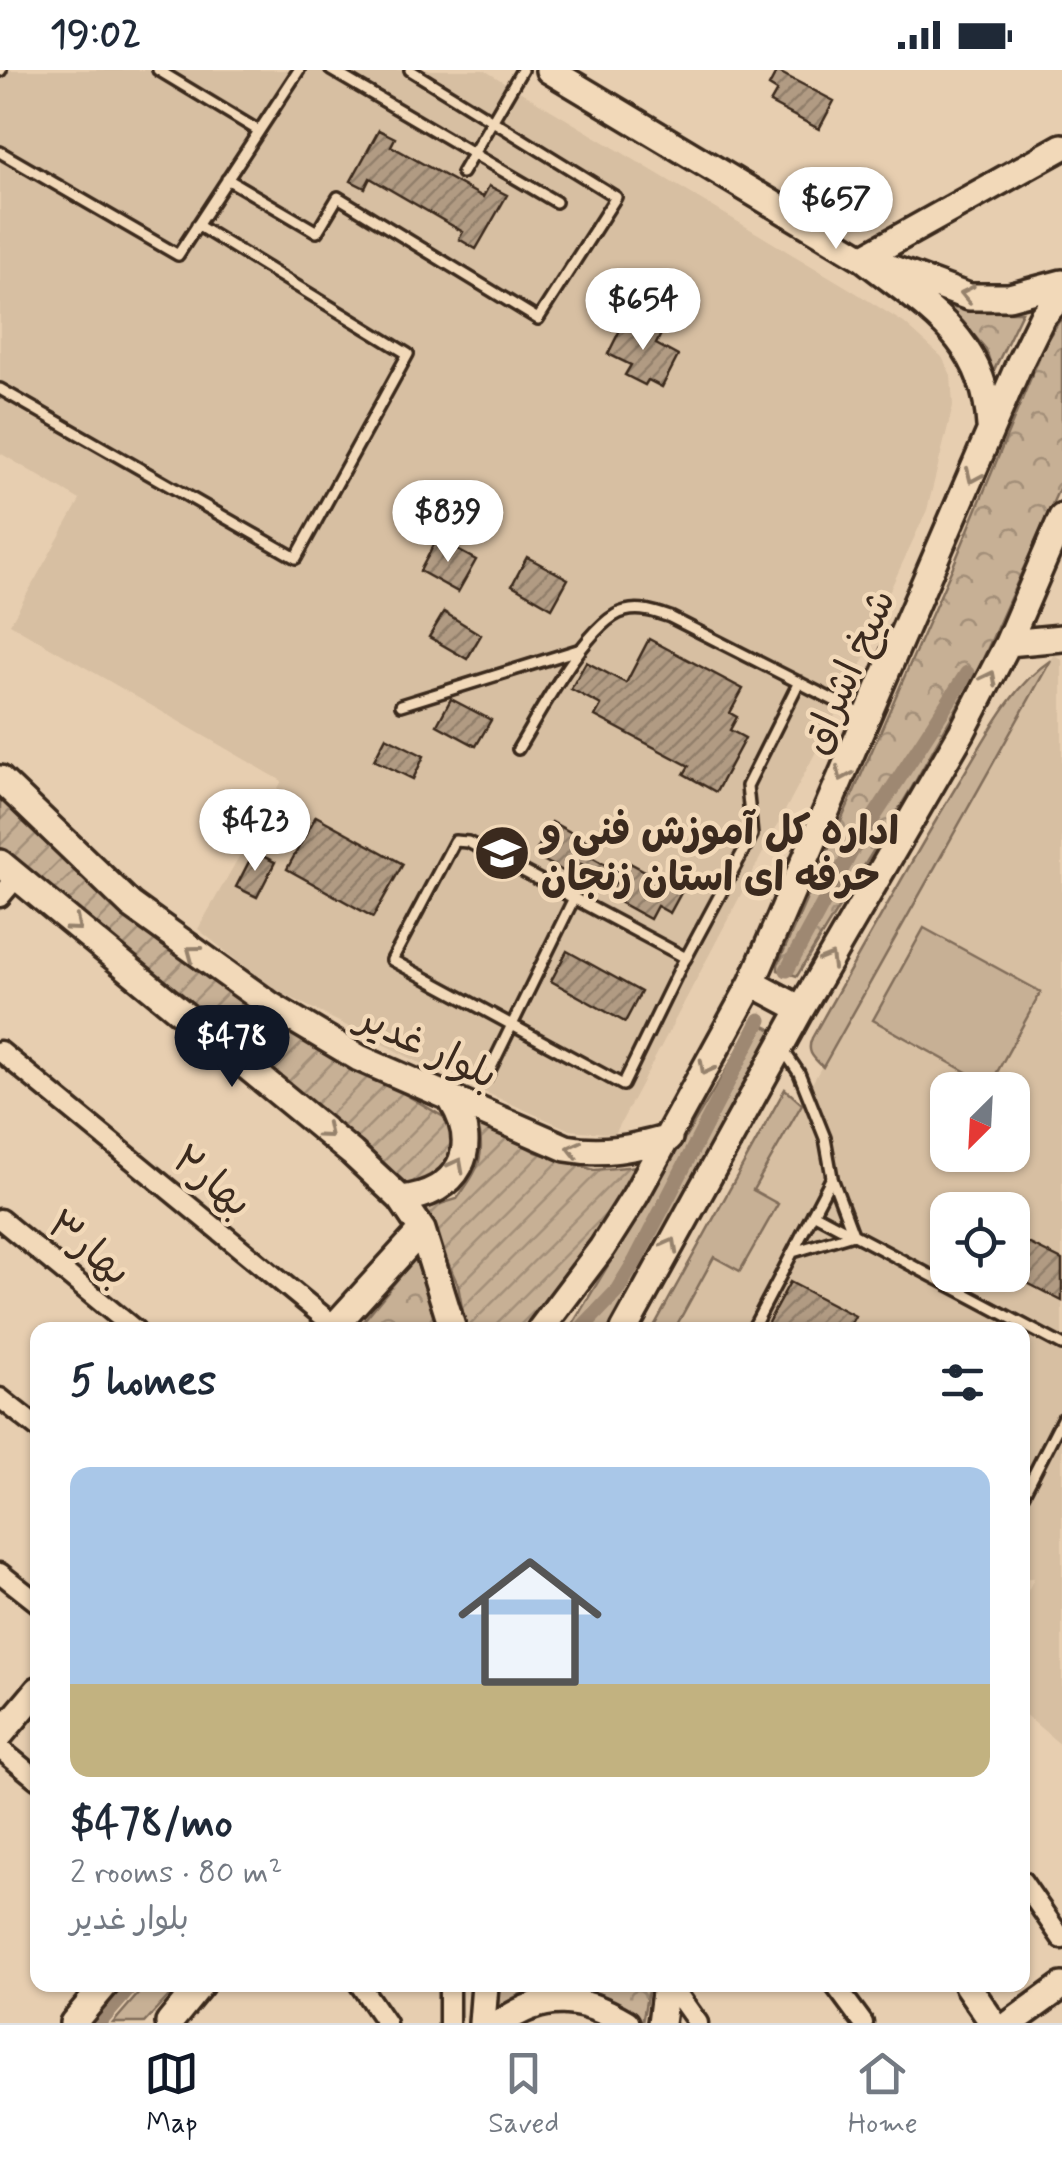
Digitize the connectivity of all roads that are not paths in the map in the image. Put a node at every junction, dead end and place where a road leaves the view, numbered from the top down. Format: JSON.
{"nodes":[{"id":1,"x":158,"y":70,"type":"edge"},
{"id":2,"x":299,"y":70,"type":"edge"},
{"id":3,"x":331,"y":70,"type":"edge"},
{"id":4,"x":410,"y":70,"type":"edge"},
{"id":5,"x":522,"y":70,"type":"edge"},
{"id":6,"x":549,"y":70,"type":"edge"},
{"id":7,"x":492,"y":120,"type":"junction"},
{"id":8,"x":259,"y":131,"type":"junction"},
{"id":9,"x":1062,"y":148,"type":"edge"},
{"id":10,"x":0,"y":152,"type":"edge"},
{"id":11,"x":474,"y":153,"type":"junction"},
{"id":12,"x":462,"y":173,"type":"dead end"},
{"id":13,"x":227,"y":180,"type":"junction"},
{"id":14,"x":556,"y":202,"type":"dead end"},
{"id":15,"x":197,"y":225,"type":"junction"},
{"id":16,"x":862,"y":258,"type":"junction"},
{"id":17,"x":1062,"y":283,"type":"edge"},
{"id":18,"x":1062,"y":295,"type":"edge"},
{"id":19,"x":0,"y":389,"type":"edge"},
{"id":20,"x":990,"y":436,"type":"junction"},
{"id":21,"x":1060,"y":530,"type":"edge"},
{"id":22,"x":1062,"y":638,"type":"edge"},
{"id":23,"x":1008,"y":643,"type":"junction"},
{"id":24,"x":581,"y":649,"type":"junction"},
{"id":25,"x":798,"y":682,"type":"junction"},
{"id":26,"x":401,"y":704,"type":"dead end"},
{"id":27,"x":868,"y":718,"type":"junction"},
{"id":28,"x":518,"y":749,"type":"dead end"},
{"id":29,"x":0,"y":779,"type":"edge"},
{"id":30,"x":6,"y":879,"type":"edge"},
{"id":31,"x":574,"y":898,"type":"junction"},
{"id":32,"x":686,"y":958,"type":"junction"},
{"id":33,"x":752,"y":983,"type":"junction"},
{"id":34,"x":800,"y":1009,"type":"junction"},
{"id":35,"x":512,"y":1025,"type":"junction"},
{"id":36,"x":781,"y":1045,"type":"junction"},
{"id":37,"x":0,"y":1050,"type":"edge"},
{"id":38,"x":486,"y":1078,"type":"dead end"},
{"id":39,"x":452,"y":1100,"type":"junction"},
{"id":40,"x":669,"y":1138,"type":"junction"},
{"id":41,"x":832,"y":1178,"type":"junction"},
{"id":42,"x":401,"y":1198,"type":"junction"},
{"id":43,"x":814,"y":1213,"type":"junction"},
{"id":44,"x":0,"y":1219,"type":"edge"},
{"id":45,"x":422,"y":1230,"type":"junction"},
{"id":46,"x":853,"y":1234,"type":"junction"},
{"id":47,"x":793,"y":1252,"type":"junction"},
{"id":48,"x":125,"y":1322,"type":"edge"},
{"id":49,"x":326,"y":1322,"type":"edge"},
{"id":50,"x":338,"y":1322,"type":"edge"},
{"id":51,"x":450,"y":1322,"type":"edge"},
{"id":52,"x":546,"y":1322,"type":"edge"},
{"id":53,"x":628,"y":1322,"type":"edge"},
{"id":54,"x":756,"y":1322,"type":"edge"},
{"id":55,"x":1019,"y":1322,"type":"edge"},
{"id":56,"x":1030,"y":1328,"type":"edge"},
{"id":57,"x":1062,"y":1345,"type":"edge"},
{"id":58,"x":0,"y":1398,"type":"edge"},
{"id":59,"x":1062,"y":1419,"type":"edge"},
{"id":60,"x":30,"y":1422,"type":"edge"},
{"id":61,"x":1030,"y":1481,"type":"edge"},
{"id":62,"x":0,"y":1573,"type":"edge"},
{"id":63,"x":30,"y":1597,"type":"edge"},
{"id":64,"x":30,"y":1699,"type":"edge"},
{"id":65,"x":0,"y":1735,"type":"edge"},
{"id":66,"x":0,"y":1749,"type":"edge"},
{"id":67,"x":30,"y":1773,"type":"edge"},
{"id":68,"x":1030,"y":1892,"type":"edge"},
{"id":69,"x":1062,"y":1939,"type":"edge"},
{"id":70,"x":1062,"y":1986,"type":"edge"},
{"id":71,"x":99,"y":1992,"type":"edge"},
{"id":72,"x":194,"y":1992,"type":"edge"},
{"id":73,"x":365,"y":1992,"type":"edge"},
{"id":74,"x":450,"y":1992,"type":"edge"},
{"id":75,"x":484,"y":1992,"type":"edge"},
{"id":76,"x":667,"y":1992,"type":"edge"},
{"id":77,"x":674,"y":1992,"type":"edge"},
{"id":78,"x":840,"y":1992,"type":"edge"},
{"id":79,"x":971,"y":1992,"type":"edge"},
{"id":80,"x":73,"y":2023,"type":"edge"},
{"id":81,"x":169,"y":2023,"type":"edge"},
{"id":82,"x":386,"y":2023,"type":"edge"},
{"id":83,"x":448,"y":2023,"type":"edge"},
{"id":84,"x":482,"y":2023,"type":"edge"},
{"id":85,"x":501,"y":2023,"type":"edge"},
{"id":86,"x":626,"y":2023,"type":"edge"},
{"id":87,"x":661,"y":2023,"type":"edge"},
{"id":88,"x":698,"y":2023,"type":"edge"},
{"id":89,"x":863,"y":2023,"type":"edge"},
{"id":90,"x":993,"y":2023,"type":"edge"},
{"id":91,"x":1011,"y":2023,"type":"edge"}],
"edges":[{"from":1,"to":8,"type":"lane"},
{"from":2,"to":8,"type":"lane"},
{"from":3,"to":11,"type":"lane"},
{"from":4,"to":7,"type":"lane"},
{"from":5,"to":7,"type":"lane"},
{"from":6,"to":16,"type":"main road"},
{"from":7,"to":11,"type":"lane"},
{"from":7,"to":13,"type":"lane"},
{"from":8,"to":13,"type":"lane"},
{"from":9,"to":16,"type":"main road"},
{"from":10,"to":15,"type":"lane"},
{"from":11,"to":12,"type":"lane"},
{"from":11,"to":14,"type":"lane"},
{"from":13,"to":15,"type":"lane"},
{"from":15,"to":19,"type":"lane"},
{"from":17,"to":16,"type":"main road","one_way":true},
{"from":16,"to":20,"type":"main road"},
{"from":18,"to":20,"type":"main road","name":"شیخ اشراق"},
{"from":20,"to":27,"type":"main road","name":"شیخ اشراق","one_way":true},
{"from":21,"to":23,"type":"main road"},
{"from":22,"to":23,"type":"main road"},
{"from":34,"to":23,"type":"main road","one_way":true},
{"from":24,"to":25,"type":"lane"},
{"from":24,"to":26,"type":"lane"},
{"from":24,"to":28,"type":"lane"},
{"from":25,"to":27,"type":"lane"},
{"from":25,"to":32,"type":"lane"},
{"from":27,"to":33,"type":"main road","name":"شیخ اشراق","one_way":true},
{"from":39,"to":29,"type":"main road","name":"بلوار غدیر","one_way":true},
{"from":30,"to":42,"type":"main road","one_way":true},
{"from":31,"to":32,"type":"lane"},
{"from":31,"to":35,"type":"lane"},
{"from":31,"to":35,"type":"lane"},
{"from":32,"to":35,"type":"lane"},
{"from":33,"to":34,"type":"main road"},
{"from":33,"to":40,"type":"main road","name":"شیخ اشراق","one_way":true},
{"from":34,"to":36,"type":"main road"},
{"from":35,"to":38,"type":"lane"},
{"from":36,"to":41,"type":"lane"},
{"from":53,"to":36,"type":"main road","one_way":true},
{"from":37,"to":49,"type":"street","name":"بهار۲"},
{"from":40,"to":39,"type":"main road","name":"بلوار غدیر","one_way":true},
{"from":42,"to":39,"type":"main road","one_way":true},
{"from":40,"to":52,"type":"main road","name":"شیخ اشراق"},
{"from":41,"to":43,"type":"lane"},
{"from":41,"to":46,"type":"lane"},
{"from":42,"to":45,"type":"main road"},
{"from":43,"to":46,"type":"lane"},
{"from":43,"to":47,"type":"lane"},
{"from":44,"to":48,"type":"street","name":"بهار۳"},
{"from":45,"to":50,"type":"main road"},
{"from":45,"to":51,"type":"main road"},
{"from":46,"to":47,"type":"lane"},
{"from":46,"to":55,"type":"lane"},
{"from":47,"to":54,"type":"lane"},
{"from":56,"to":57,"type":"lane"},
{"from":58,"to":60,"type":"street"},
{"from":59,"to":61,"type":"lane"},
{"from":62,"to":63,"type":"street"},
{"from":64,"to":65,"type":"main road"},
{"from":66,"to":67,"type":"street"},
{"from":68,"to":69,"type":"street"},
{"from":70,"to":91,"type":"main road"},
{"from":71,"to":80,"type":"main road"},
{"from":72,"to":81,"type":"main road"},
{"from":73,"to":82,"type":"street"},
{"from":74,"to":83,"type":"street"},
{"from":75,"to":84,"type":"main road"},
{"from":76,"to":87,"type":"main road"},
{"from":77,"to":88,"type":"street"},
{"from":78,"to":89,"type":"street"},
{"from":79,"to":90,"type":"main road"},
{"from":85,"to":86,"type":"main road"}]}
